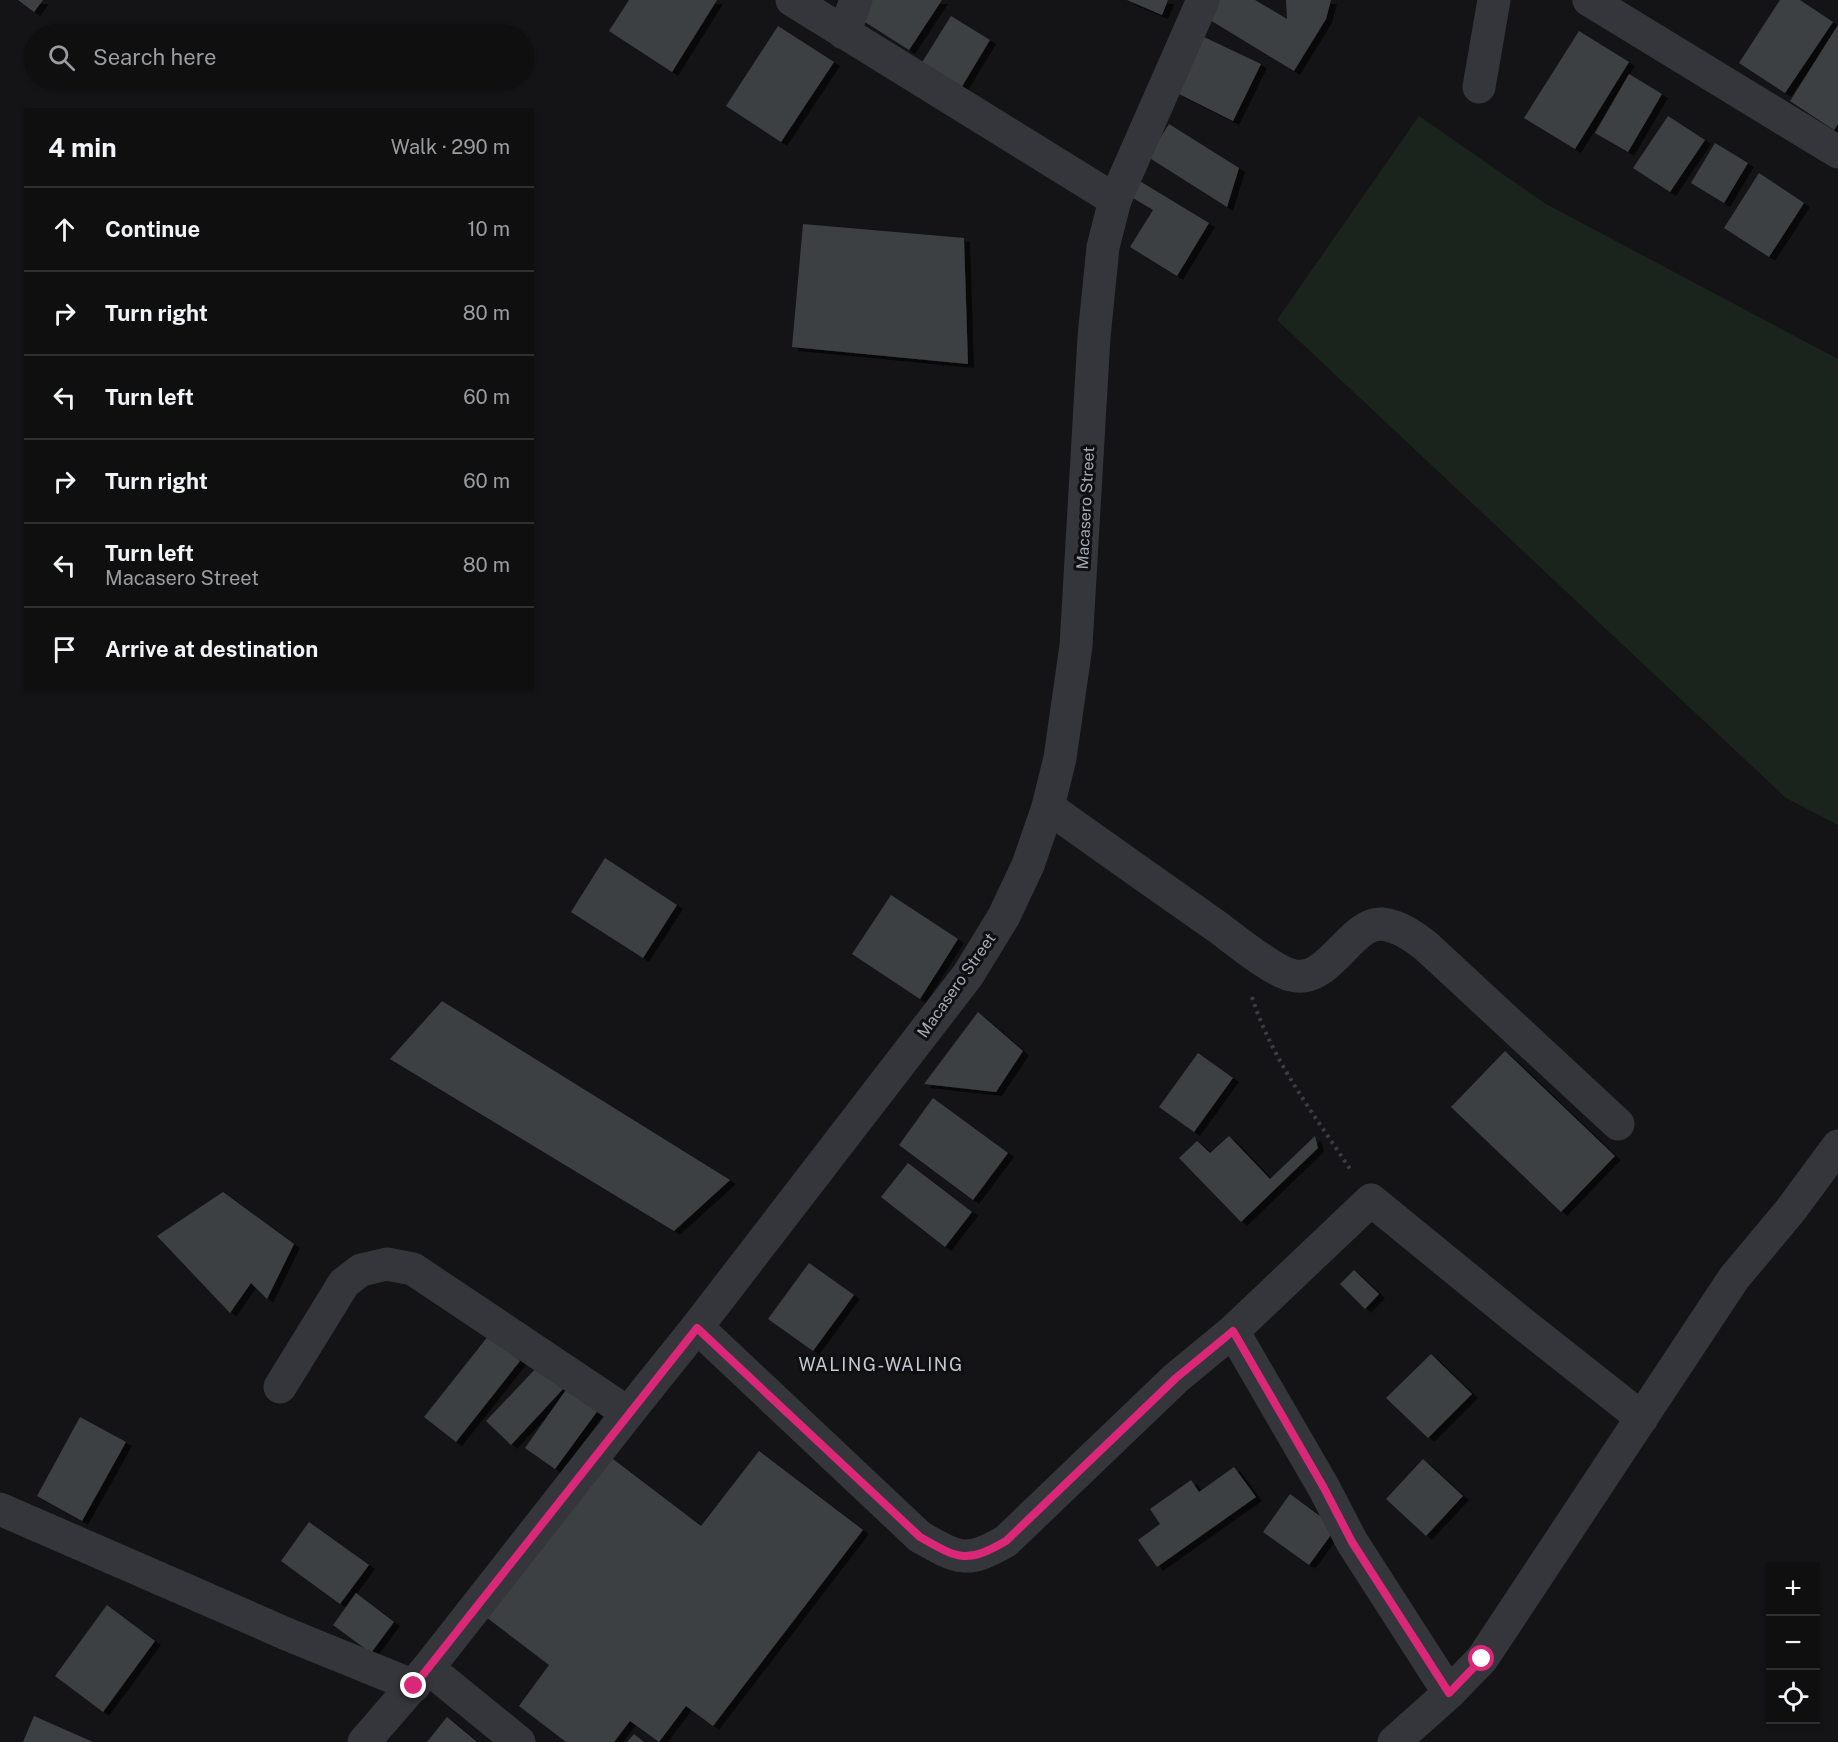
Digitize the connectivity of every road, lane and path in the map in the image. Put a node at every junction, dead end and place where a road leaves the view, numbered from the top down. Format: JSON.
{"nodes":[{"id":1,"x":792,"y":0,"type":"edge"},
{"id":2,"x":856,"y":0,"type":"edge"},
{"id":3,"x":1203,"y":0,"type":"edge"},
{"id":4,"x":1494,"y":0,"type":"edge"},
{"id":5,"x":1589,"y":0,"type":"edge"},
{"id":6,"x":843,"y":33,"type":"junction"},
{"id":7,"x":1479,"y":87,"type":"dead end"},
{"id":8,"x":1838,"y":152,"type":"edge"},
{"id":9,"x":1115,"y":200,"type":"junction"},
{"id":10,"x":1048,"y":807,"type":"junction"},
{"id":11,"x":1251,"y":993,"type":"dead end"},
{"id":12,"x":1618,"y":1124,"type":"dead end"},
{"id":13,"x":1838,"y":1146,"type":"edge"},
{"id":14,"x":1371,"y":1200,"type":"junction"},
{"id":15,"x":697,"y":1328,"type":"junction"},
{"id":16,"x":1233,"y":1331,"type":"junction"},
{"id":17,"x":280,"y":1387,"type":"dead end"},
{"id":18,"x":628,"y":1413,"type":"junction"},
{"id":19,"x":1642,"y":1418,"type":"junction"},
{"id":20,"x":0,"y":1509,"type":"edge"},
{"id":21,"x":421,"y":1677,"type":"junction"},
{"id":22,"x":1449,"y":1693,"type":"junction"},
{"id":23,"x":364,"y":1742,"type":"edge"},
{"id":24,"x":519,"y":1742,"type":"edge"},
{"id":25,"x":1394,"y":1742,"type":"edge"}],
"edges":[{"from":1,"to":6,"type":"street"},
{"from":2,"to":6,"type":"street"},
{"from":3,"to":9,"type":"street","name":"Macasero Street"},
{"from":4,"to":7,"type":"street"},
{"from":5,"to":8,"type":"street"},
{"from":6,"to":9,"type":"street"},
{"from":9,"to":10,"type":"street","name":"Macasero Street"},
{"from":10,"to":12,"type":"street"},
{"from":10,"to":15,"type":"street","name":"Macasero Street"},
{"from":11,"to":14,"type":"path"},
{"from":13,"to":19,"type":"street"},
{"from":14,"to":16,"type":"street"},
{"from":14,"to":19,"type":"street"},
{"from":15,"to":16,"type":"street"},
{"from":15,"to":18,"type":"street","name":"Macasero Street"},
{"from":16,"to":22,"type":"street"},
{"from":17,"to":18,"type":"street"},
{"from":18,"to":21,"type":"street","name":"Macasero Street"},
{"from":19,"to":22,"type":"street"},
{"from":20,"to":21,"type":"street"},
{"from":21,"to":23,"type":"street","name":"Macasero Street"},
{"from":21,"to":24,"type":"street"},
{"from":22,"to":25,"type":"street"}]}
